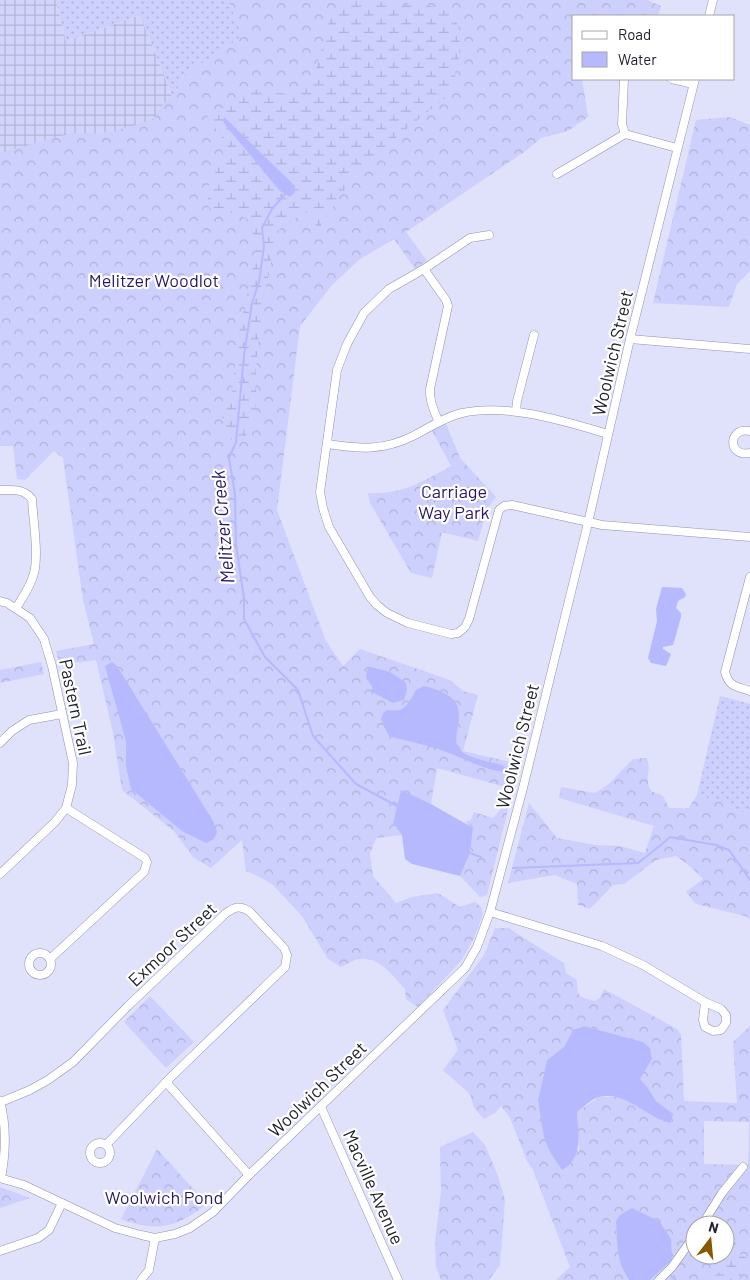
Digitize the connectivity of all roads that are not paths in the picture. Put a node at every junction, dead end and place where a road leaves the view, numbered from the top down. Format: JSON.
{"nodes":[{"id":1,"x":713,"y":0,"type":"edge"},
{"id":2,"x":709,"y":15,"type":"edge"},
{"id":3,"x":624,"y":80,"type":"edge"},
{"id":4,"x":694,"y":81,"type":"edge"},
{"id":5,"x":625,"y":134,"type":"junction"},
{"id":6,"x":677,"y":148,"type":"junction"},
{"id":7,"x":557,"y":174,"type":"dead end"},
{"id":8,"x":490,"y":234,"type":"dead end"},
{"id":9,"x":424,"y":269,"type":"junction"},
{"id":10,"x":534,"y":335,"type":"dead end"},
{"id":11,"x":630,"y":339,"type":"junction"},
{"id":12,"x":750,"y":349,"type":"edge"},
{"id":13,"x":516,"y":411,"type":"junction"},
{"id":14,"x":438,"y":422,"type":"junction"},
{"id":15,"x":750,"y":431,"type":"edge"},
{"id":16,"x":608,"y":434,"type":"junction"},
{"id":17,"x":328,"y":444,"type":"junction"},
{"id":18,"x":750,"y":453,"type":"edge"},
{"id":19,"x":0,"y":490,"type":"edge"},
{"id":20,"x":588,"y":523,"type":"junction"},
{"id":21,"x":750,"y":537,"type":"edge"},
{"id":22,"x":750,"y":577,"type":"edge"},
{"id":23,"x":0,"y":601,"type":"edge"},
{"id":24,"x":16,"y":608,"type":"junction"},
{"id":25,"x":750,"y":691,"type":"edge"},
{"id":26,"x":62,"y":714,"type":"junction"},
{"id":27,"x":0,"y":743,"type":"edge"},
{"id":28,"x":66,"y":808,"type":"junction"},
{"id":29,"x":0,"y":874,"type":"edge"},
{"id":30,"x":490,"y":912,"type":"junction"},
{"id":31,"x":50,"y":959,"type":"dead end"},
{"id":32,"x":705,"y":1002,"type":"dead end"},
{"id":33,"x":166,"y":1082,"type":"junction"},
{"id":34,"x":0,"y":1101,"type":"edge"},
{"id":35,"x":321,"y":1106,"type":"junction"},
{"id":36,"x":106,"y":1145,"type":"dead end"},
{"id":37,"x":744,"y":1167,"type":"dead end"},
{"id":38,"x":249,"y":1175,"type":"junction"},
{"id":39,"x":1,"y":1178,"type":"edge"},
{"id":40,"x":62,"y":1203,"type":"junction"},
{"id":41,"x":708,"y":1215,"type":"edge"},
{"id":42,"x":155,"y":1238,"type":"junction"},
{"id":43,"x":685,"y":1249,"type":"edge"},
{"id":44,"x":0,"y":1251,"type":"edge"},
{"id":45,"x":141,"y":1280,"type":"edge"},
{"id":46,"x":398,"y":1280,"type":"edge"},
{"id":47,"x":659,"y":1280,"type":"edge"}],
"edges":[{"from":1,"to":2,"type":"street"},
{"from":3,"to":5,"type":"street"},
{"from":4,"to":6,"type":"street","name":"Woolwich Street"},
{"from":5,"to":6,"type":"street"},
{"from":5,"to":7,"type":"street"},
{"from":6,"to":11,"type":"street","name":"Woolwich Street"},
{"from":8,"to":9,"type":"street"},
{"from":9,"to":14,"type":"street"},
{"from":9,"to":17,"type":"street"},
{"from":10,"to":13,"type":"street"},
{"from":11,"to":12,"type":"street"},
{"from":11,"to":16,"type":"street","name":"Woolwich Street"},
{"from":13,"to":14,"type":"street"},
{"from":13,"to":16,"type":"street"},
{"from":14,"to":17,"type":"street"},
{"from":15,"to":18,"type":"street"},
{"from":16,"to":20,"type":"street","name":"Woolwich Street"},
{"from":17,"to":20,"type":"street"},
{"from":19,"to":24,"type":"street"},
{"from":20,"to":21,"type":"street"},
{"from":20,"to":30,"type":"street","name":"Woolwich Street"},
{"from":22,"to":25,"type":"street"},
{"from":23,"to":24,"type":"street","name":"Pastern Trail"},
{"from":24,"to":26,"type":"street","name":"Pastern Trail"},
{"from":26,"to":27,"type":"street"},
{"from":26,"to":28,"type":"street","name":"Pastern Trail"},
{"from":28,"to":29,"type":"street","name":"Pastern Trail"},
{"from":28,"to":31,"type":"street"},
{"from":30,"to":32,"type":"street"},
{"from":30,"to":35,"type":"street","name":"Woolwich Street"},
{"from":33,"to":34,"type":"street","name":"Exmoor Street"},
{"from":33,"to":36,"type":"street"},
{"from":33,"to":38,"type":"street"},
{"from":34,"to":39,"type":"street"},
{"from":35,"to":38,"type":"street","name":"Woolwich Street"},
{"from":35,"to":46,"type":"street","name":"Macville Avenue"},
{"from":37,"to":41,"type":"street"},
{"from":38,"to":42,"type":"street","name":"Woolwich Street"},
{"from":39,"to":40,"type":"street"},
{"from":40,"to":42,"type":"street"},
{"from":40,"to":44,"type":"street"},
{"from":42,"to":45,"type":"street"},
{"from":43,"to":47,"type":"street"}]}
